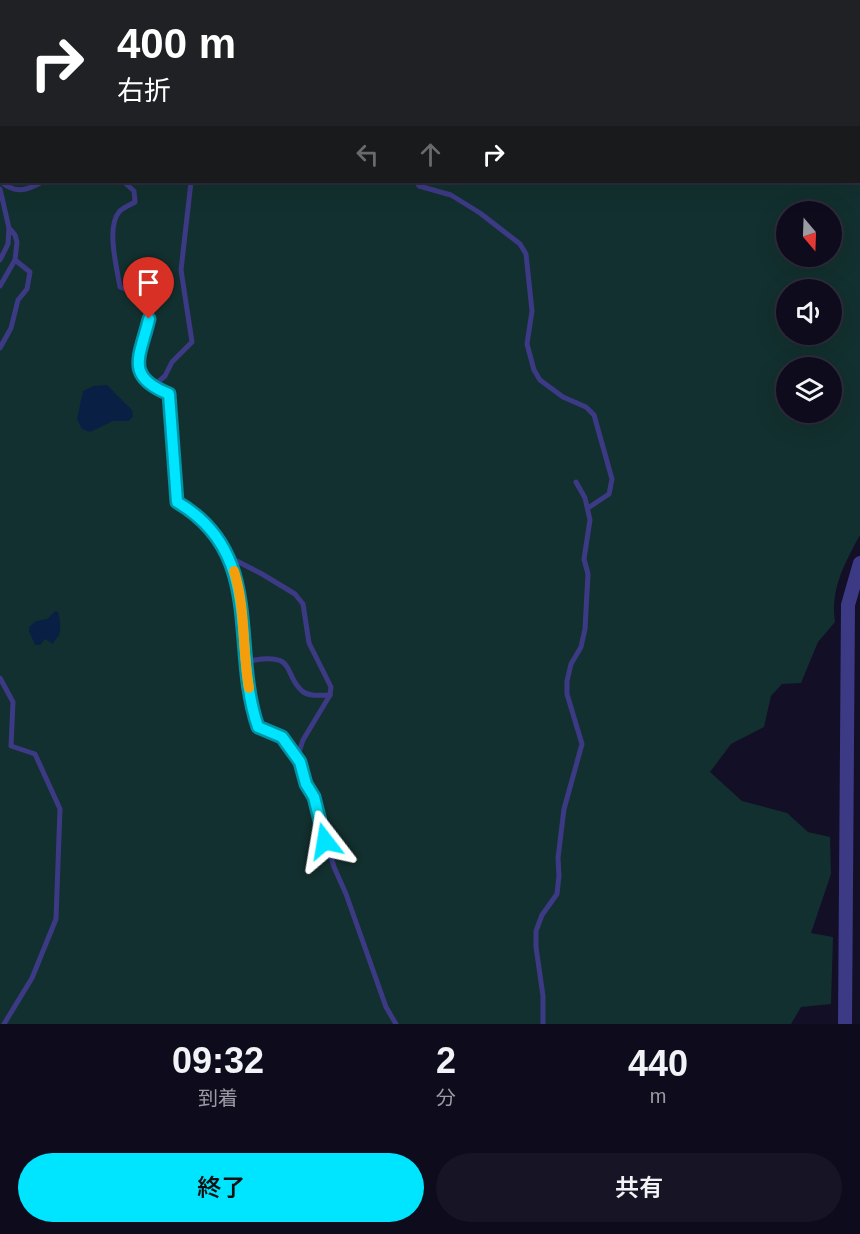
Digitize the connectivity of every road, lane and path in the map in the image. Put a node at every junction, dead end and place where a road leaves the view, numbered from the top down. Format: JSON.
{"nodes":[{"id":1,"x":3,"y":183,"type":"edge"},
{"id":2,"x":40,"y":183,"type":"edge"},
{"id":3,"x":125,"y":183,"type":"edge"},
{"id":4,"x":191,"y":183,"type":"edge"},
{"id":5,"x":418,"y":183,"type":"edge"},
{"id":6,"x":0,"y":189,"type":"edge"},
{"id":7,"x":9,"y":228,"type":"junction"},
{"id":8,"x":0,"y":260,"type":"edge"},
{"id":9,"x":15,"y":260,"type":"junction"},
{"id":10,"x":0,"y":286,"type":"edge"},
{"id":11,"x":0,"y":348,"type":"edge"},
{"id":12,"x":152,"y":387,"type":"junction"},
{"id":13,"x":576,"y":482,"type":"dead end"},
{"id":14,"x":588,"y":508,"type":"junction"},
{"id":15,"x":229,"y":557,"type":"junction"},
{"id":16,"x":860,"y":563,"type":"edge"},
{"id":17,"x":245,"y":666,"type":"junction"},
{"id":18,"x":0,"y":678,"type":"edge"},
{"id":19,"x":330,"y":695,"type":"junction"},
{"id":20,"x":300,"y":762,"type":"junction"},
{"id":21,"x":4,"y":1024,"type":"edge"},
{"id":22,"x":396,"y":1024,"type":"edge"},
{"id":23,"x":543,"y":1024,"type":"edge"},
{"id":24,"x":845,"y":1024,"type":"edge"}],
"edges":[{"from":1,"to":2,"type":"lane"},
{"from":3,"to":12,"type":"lane"},
{"from":4,"to":12,"type":"lane"},
{"from":5,"to":14,"type":"lane"},
{"from":6,"to":7,"type":"lane"},
{"from":7,"to":8,"type":"lane"},
{"from":7,"to":9,"type":"lane"},
{"from":9,"to":10,"type":"lane"},
{"from":9,"to":11,"type":"lane"},
{"from":12,"to":15,"type":"lane"},
{"from":13,"to":14,"type":"lane"},
{"from":14,"to":23,"type":"lane"},
{"from":15,"to":17,"type":"lane"},
{"from":15,"to":19,"type":"lane"},
{"from":16,"to":24,"type":"street"},
{"from":17,"to":19,"type":"lane"},
{"from":17,"to":20,"type":"lane"},
{"from":18,"to":21,"type":"lane"},
{"from":19,"to":20,"type":"lane"},
{"from":20,"to":22,"type":"lane"}]}
